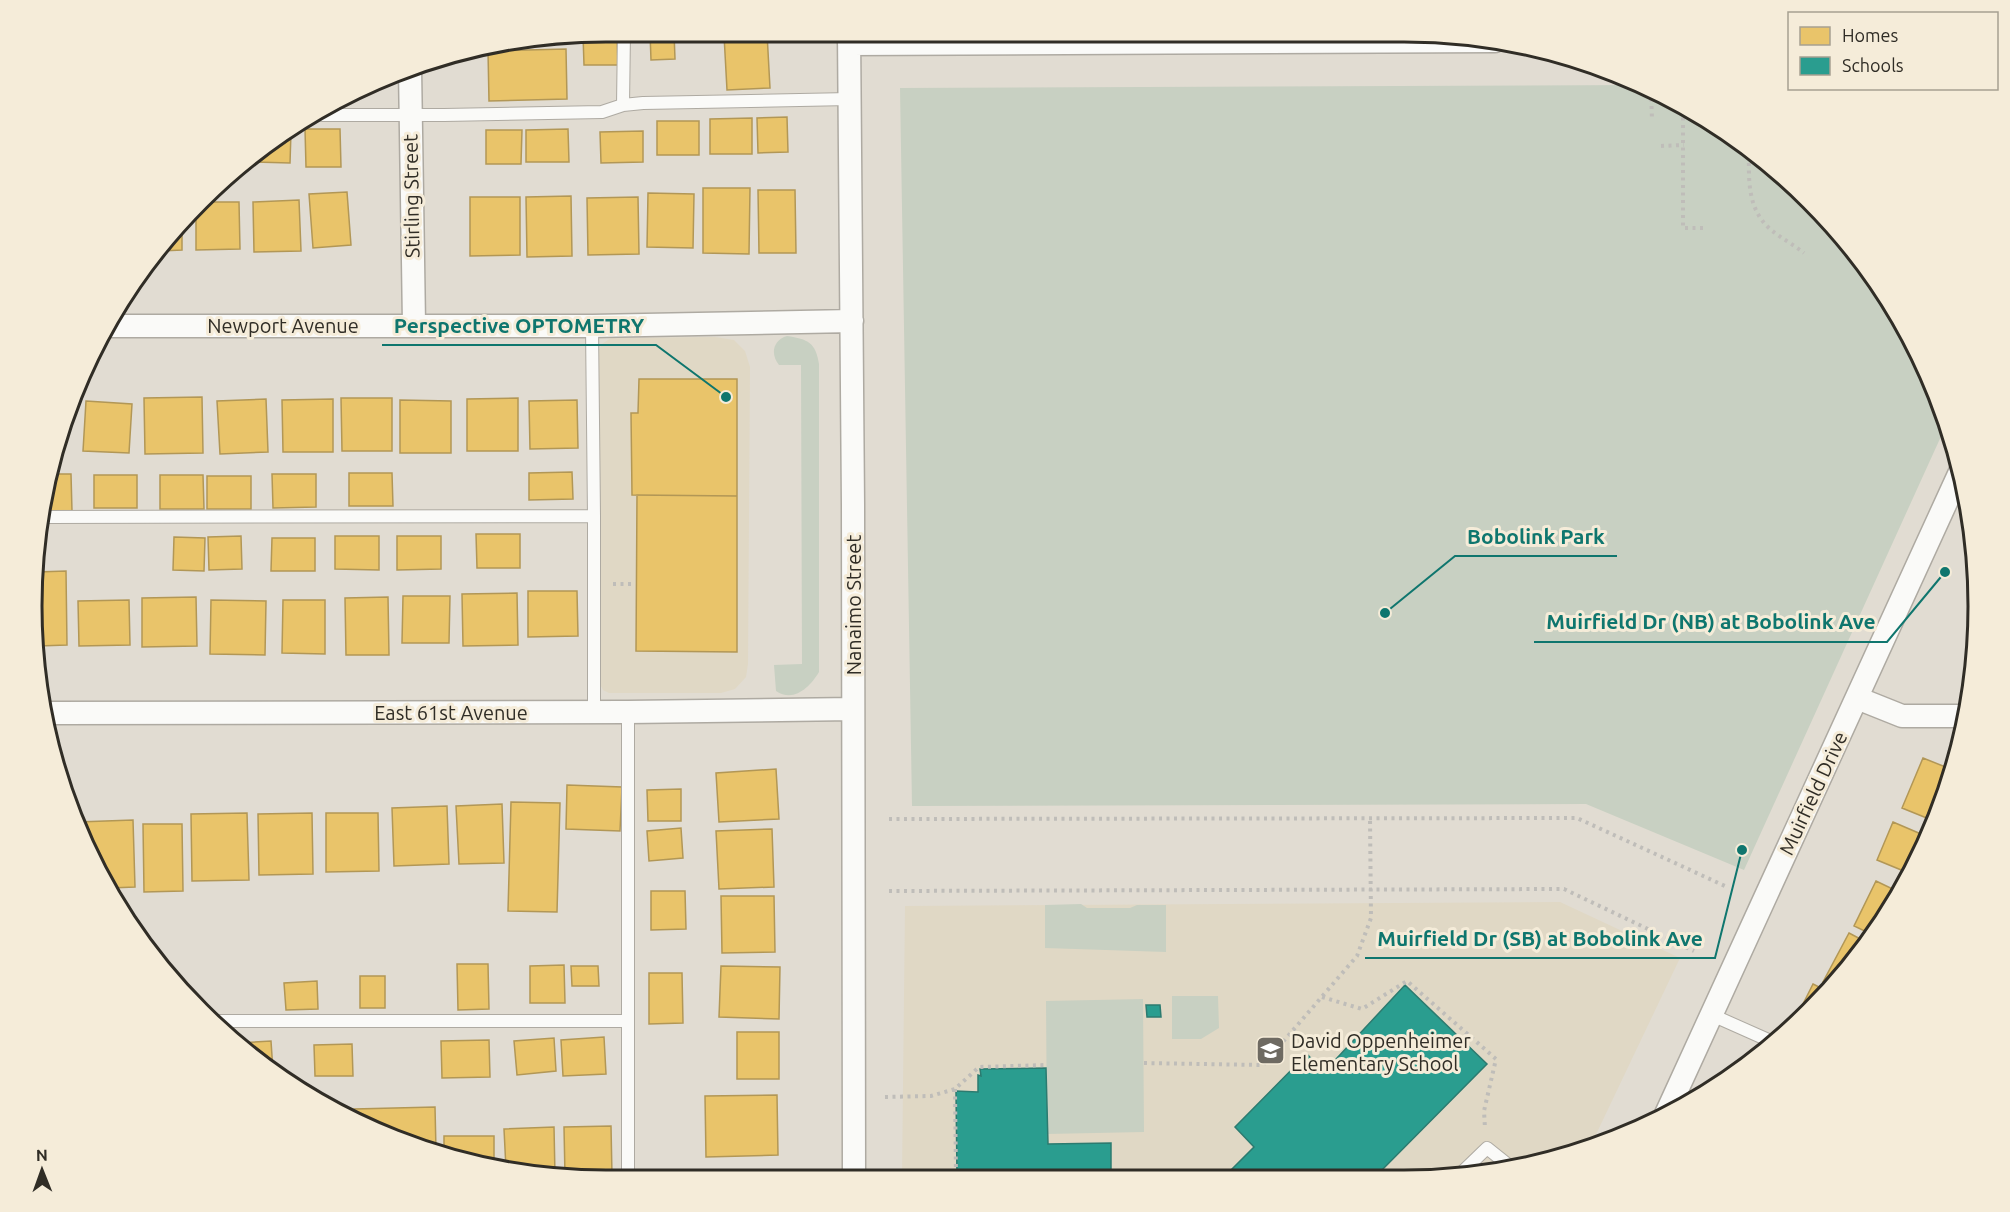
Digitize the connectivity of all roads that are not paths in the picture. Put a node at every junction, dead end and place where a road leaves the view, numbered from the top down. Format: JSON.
{"nodes":[{"id":1,"x":624,"y":42,"type":"edge"},
{"id":2,"x":849,"y":42,"type":"edge"},
{"id":3,"x":410,"y":78,"type":"edge"},
{"id":4,"x":850,"y":99,"type":"junction"},
{"id":5,"x":623,"y":105,"type":"junction"},
{"id":6,"x":410,"y":114,"type":"junction"},
{"id":7,"x":330,"y":115,"type":"edge"},
{"id":8,"x":852,"y":321,"type":"junction"},
{"id":9,"x":414,"y":324,"type":"junction"},
{"id":10,"x":117,"y":326,"type":"edge"},
{"id":11,"x":592,"y":326,"type":"junction"},
{"id":12,"x":1954,"y":484,"type":"edge"},
{"id":13,"x":594,"y":516,"type":"junction"},
{"id":14,"x":50,"y":517,"type":"edge"},
{"id":15,"x":1857,"y":698,"type":"junction"},
{"id":16,"x":853,"y":709,"type":"junction"},
{"id":17,"x":52,"y":712,"type":"edge"},
{"id":18,"x":594,"y":712,"type":"junction"},
{"id":19,"x":628,"y":712,"type":"junction"},
{"id":20,"x":1957,"y":716,"type":"edge"},
{"id":21,"x":1712,"y":1015,"type":"junction"},
{"id":22,"x":224,"y":1021,"type":"edge"},
{"id":23,"x":627,"y":1021,"type":"junction"},
{"id":24,"x":1765,"y":1039,"type":"edge"},
{"id":25,"x":1672,"y":1102,"type":"edge"},
{"id":26,"x":1503,"y":1161,"type":"edge"},
{"id":27,"x":1468,"y":1166,"type":"edge"},
{"id":28,"x":628,"y":1170,"type":"edge"},
{"id":29,"x":854,"y":1170,"type":"edge"}],
"edges":[{"from":1,"to":5,"type":"lane"},
{"from":2,"to":4,"type":"street","name":"Nanaimo Street"},
{"from":3,"to":6,"type":"street","name":"Stirling Street"},
{"from":4,"to":5,"type":"lane"},
{"from":4,"to":8,"type":"street","name":"Nanaimo Street"},
{"from":5,"to":6,"type":"lane"},
{"from":6,"to":7,"type":"lane"},
{"from":6,"to":9,"type":"street","name":"Stirling Street"},
{"from":8,"to":11,"type":"street","name":"Newport Avenue"},
{"from":8,"to":16,"type":"street","name":"Nanaimo Street"},
{"from":9,"to":10,"type":"street","name":"Newport Avenue"},
{"from":9,"to":11,"type":"street","name":"Newport Avenue"},
{"from":11,"to":13,"type":"lane"},
{"from":12,"to":15,"type":"street","name":"Muirfield Drive"},
{"from":13,"to":14,"type":"lane"},
{"from":13,"to":18,"type":"lane"},
{"from":15,"to":20,"type":"street"},
{"from":15,"to":21,"type":"street","name":"Muirfield Drive"},
{"from":16,"to":19,"type":"street","name":"East 61st Avenue"},
{"from":16,"to":29,"type":"street","name":"Nanaimo Street"},
{"from":17,"to":18,"type":"street","name":"East 61st Avenue"},
{"from":18,"to":19,"type":"street","name":"East 61st Avenue"},
{"from":19,"to":23,"type":"lane"},
{"from":21,"to":24,"type":"lane"},
{"from":21,"to":25,"type":"street","name":"Muirfield Drive"},
{"from":22,"to":23,"type":"lane"},
{"from":23,"to":28,"type":"lane"},
{"from":26,"to":27,"type":"lane"}]}
